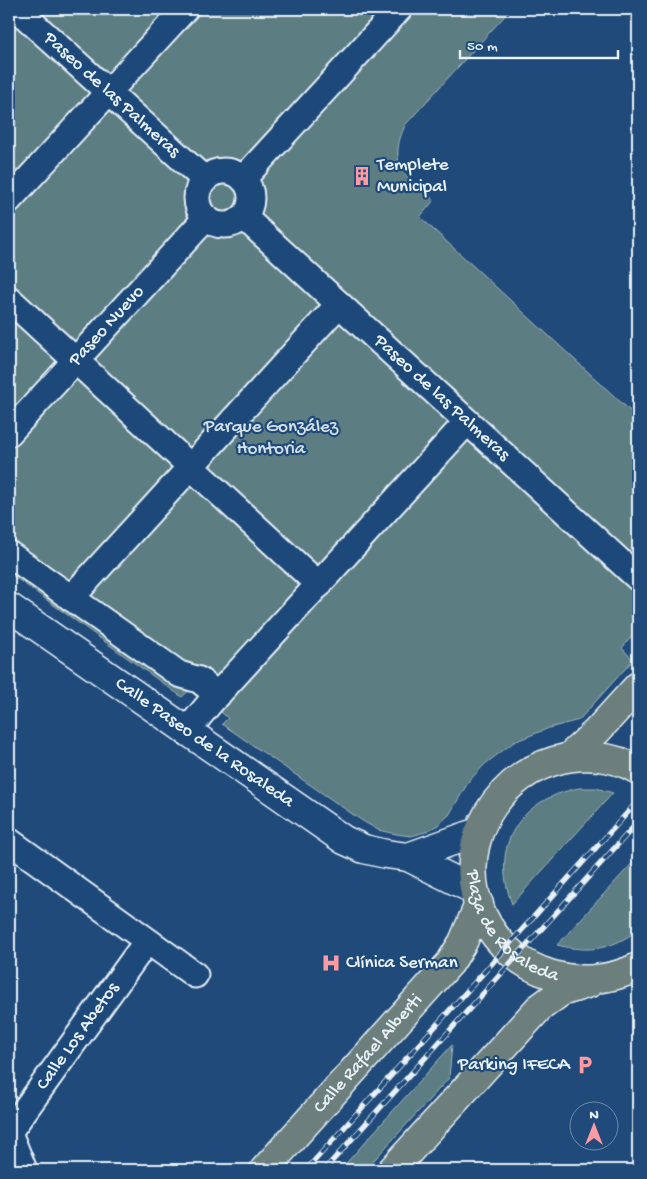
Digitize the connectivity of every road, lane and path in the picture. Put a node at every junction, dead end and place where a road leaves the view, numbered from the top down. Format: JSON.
{"nodes":[{"id":1,"x":17,"y":9,"type":"edge"},
{"id":2,"x":184,"y":9,"type":"edge"},
{"id":3,"x":384,"y":14,"type":"edge"},
{"id":4,"x":109,"y":92,"type":"junction"},
{"id":5,"x":243,"y":178,"type":"junction"},
{"id":6,"x":205,"y":180,"type":"junction"},
{"id":7,"x":9,"y":200,"type":"edge"},
{"id":8,"x":244,"y":217,"type":"junction"},
{"id":9,"x":206,"y":218,"type":"junction"},
{"id":10,"x":9,"y":299,"type":"edge"},
{"id":11,"x":340,"y":304,"type":"junction"},
{"id":12,"x":76,"y":360,"type":"junction"},
{"id":13,"x":467,"y":422,"type":"junction"},
{"id":14,"x":9,"y":433,"type":"edge"},
{"id":15,"x":191,"y":467,"type":"junction"},
{"id":16,"x":9,"y":554,"type":"edge"},
{"id":17,"x":638,"y":578,"type":"edge"},
{"id":18,"x":319,"y":585,"type":"junction"},
{"id":19,"x":71,"y":598,"type":"junction"},
{"id":20,"x":9,"y":607,"type":"edge"},
{"id":21,"x":638,"y":686,"type":"edge"},
{"id":22,"x":218,"y":696,"type":"junction"},
{"id":23,"x":186,"y":732,"type":"junction"},
{"id":24,"x":569,"y":757,"type":"junction"},
{"id":25,"x":638,"y":770,"type":"edge"},
{"id":26,"x":478,"y":832,"type":"junction"},
{"id":27,"x":9,"y":841,"type":"edge"},
{"id":28,"x":408,"y":857,"type":"junction"},
{"id":29,"x":477,"y":897,"type":"junction"},
{"id":30,"x":147,"y":941,"type":"junction"},
{"id":31,"x":638,"y":967,"type":"edge"},
{"id":32,"x":195,"y":975,"type":"dead end"},
{"id":33,"x":600,"y":980,"type":"junction"},
{"id":34,"x":9,"y":1133,"type":"edge"},
{"id":35,"x":24,"y":1170,"type":"edge"},
{"id":36,"x":264,"y":1170,"type":"edge"},
{"id":37,"x":392,"y":1170,"type":"edge"}],
"edges":[{"from":1,"to":4,"type":"street","name":"Paseo de las Palmeras"},
{"from":2,"to":4,"type":"street"},
{"from":3,"to":5,"type":"street"},
{"from":4,"to":6,"type":"street","name":"Paseo de las Palmeras"},
{"from":4,"to":7,"type":"street"},
{"from":5,"to":6,"type":"street"},
{"from":5,"to":8,"type":"street"},
{"from":6,"to":9,"type":"street"},
{"from":8,"to":9,"type":"street"},
{"from":8,"to":11,"type":"street","name":"Paseo de las Palmeras"},
{"from":9,"to":12,"type":"street","name":"Paseo Nuevo"},
{"from":10,"to":12,"type":"street"},
{"from":11,"to":13,"type":"street","name":"Paseo de las Palmeras"},
{"from":11,"to":15,"type":"street"},
{"from":12,"to":14,"type":"street","name":"Paseo Nuevo"},
{"from":12,"to":15,"type":"street"},
{"from":13,"to":17,"type":"street","name":"Paseo de las Palmeras"},
{"from":13,"to":18,"type":"street"},
{"from":15,"to":18,"type":"street"},
{"from":15,"to":19,"type":"street"},
{"from":16,"to":19,"type":"street"},
{"from":18,"to":22,"type":"street"},
{"from":19,"to":22,"type":"street"},
{"from":20,"to":23,"type":"street","name":"Calle Paseo de la Rosaleda"},
{"from":21,"to":24,"type":"main road"},
{"from":22,"to":23,"type":"street"},
{"from":23,"to":28,"type":"street","name":"Calle Paseo de la Rosaleda"},
{"from":24,"to":25,"type":"main road","name":"Plaza de Rosaleda"},
{"from":24,"to":26,"type":"main road","name":"Plaza de Rosaleda"},
{"from":26,"to":28,"type":"street","name":"Calle Paseo de la Rosaleda"},
{"from":26,"to":29,"type":"main road","name":"Plaza de Rosaleda"},
{"from":27,"to":30,"type":"street"},
{"from":28,"to":29,"type":"street","name":"Calle Paseo de la Rosaleda"},
{"from":29,"to":33,"type":"main road","name":"Plaza de Rosaleda"},
{"from":29,"to":36,"type":"main road","name":"Calle Rafael Alberti"},
{"from":30,"to":32,"type":"street"},
{"from":30,"to":34,"type":"street","name":"Calle Los Abetos"},
{"from":31,"to":33,"type":"main road","name":"Plaza de Rosaleda"},
{"from":33,"to":37,"type":"main road"},
{"from":34,"to":35,"type":"street"}]}
